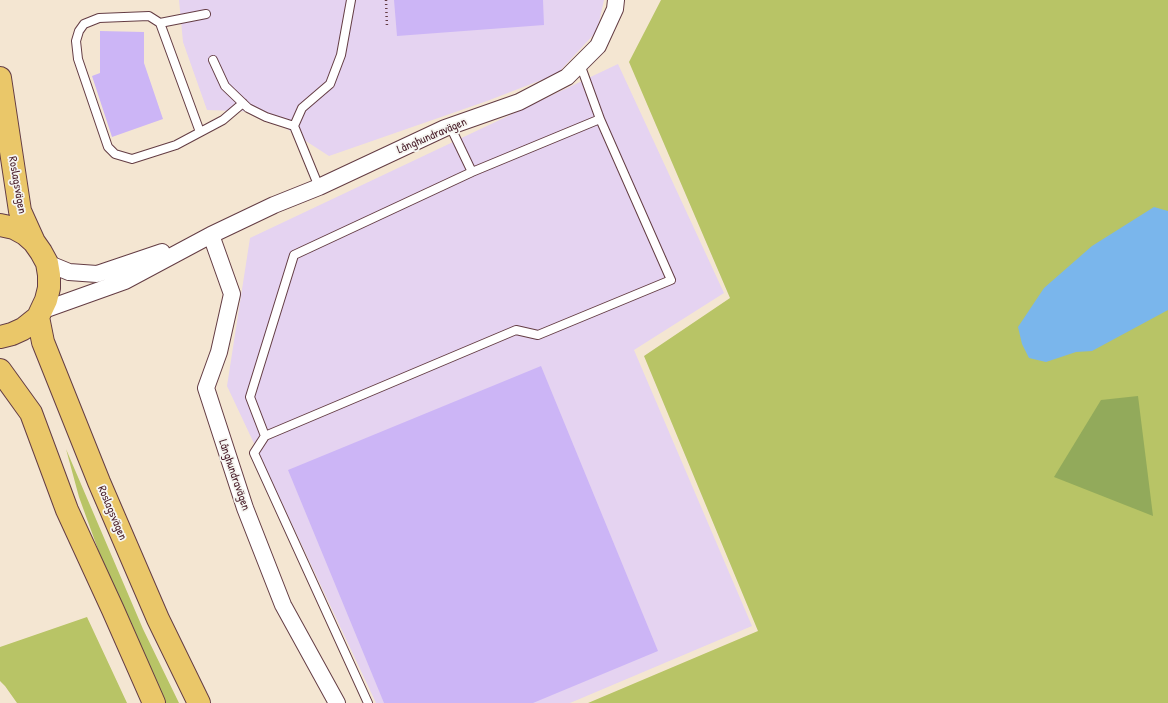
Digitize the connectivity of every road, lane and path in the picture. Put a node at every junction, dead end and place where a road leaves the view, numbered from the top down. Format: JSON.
{"nodes":[{"id":1,"x":351,"y":0,"type":"edge"},
{"id":2,"x":386,"y":0,"type":"edge"},
{"id":3,"x":616,"y":0,"type":"edge"},
{"id":4,"x":206,"y":14,"type":"dead end"},
{"id":5,"x":160,"y":23,"type":"junction"},
{"id":6,"x":387,"y":27,"type":"dead end"},
{"id":7,"x":213,"y":60,"type":"dead end"},
{"id":8,"x":580,"y":64,"type":"junction"},
{"id":9,"x":0,"y":78,"type":"edge"},
{"id":10,"x":242,"y":103,"type":"junction"},
{"id":11,"x":600,"y":119,"type":"junction"},
{"id":12,"x":294,"y":126,"type":"junction"},
{"id":13,"x":450,"y":126,"type":"junction"},
{"id":14,"x":200,"y":132,"type":"junction"},
{"id":15,"x":472,"y":172,"type":"junction"},
{"id":16,"x":318,"y":187,"type":"junction"},
{"id":17,"x":0,"y":225,"type":"edge"},
{"id":18,"x":211,"y":235,"type":"junction"},
{"id":19,"x":34,"y":242,"type":"junction"},
{"id":20,"x":47,"y":263,"type":"junction"},
{"id":21,"x":39,"y":314,"type":"junction"},
{"id":22,"x":0,"y":337,"type":"edge"},
{"id":23,"x":0,"y":370,"type":"edge"},
{"id":24,"x":265,"y":436,"type":"junction"},
{"id":25,"x":154,"y":703,"type":"edge"},
{"id":26,"x":199,"y":703,"type":"edge"},
{"id":27,"x":337,"y":703,"type":"edge"},
{"id":28,"x":368,"y":703,"type":"edge"}],
"edges":[{"from":1,"to":12,"type":"lane"},
{"from":2,"to":6,"type":"path"},
{"from":3,"to":8,"type":"street","name":"Långhundravägen"},
{"from":4,"to":5,"type":"lane"},
{"from":5,"to":14,"type":"lane"},
{"from":5,"to":14,"type":"lane"},
{"from":7,"to":10,"type":"lane"},
{"from":8,"to":11,"type":"lane"},
{"from":8,"to":13,"type":"street","name":"Långhundravägen"},
{"from":9,"to":19,"type":"main road","name":"Roslagsvägen"},
{"from":10,"to":12,"type":"lane"},
{"from":10,"to":14,"type":"lane"},
{"from":11,"to":15,"type":"lane"},
{"from":11,"to":24,"type":"lane"},
{"from":12,"to":16,"type":"lane"},
{"from":13,"to":15,"type":"lane"},
{"from":13,"to":16,"type":"street","name":"Långhundravägen"},
{"from":15,"to":24,"type":"lane"},
{"from":16,"to":18,"type":"street","name":"Långhundravägen"},
{"from":17,"to":19,"type":"main road"},
{"from":18,"to":20,"type":"street","name":"Långhundravägen"},
{"from":18,"to":21,"type":"street","name":"Långhundravägen"},
{"from":18,"to":27,"type":"street","name":"Långhundravägen"},
{"from":19,"to":20,"type":"main road"},
{"from":20,"to":21,"type":"main road"},
{"from":21,"to":22,"type":"main road"},
{"from":21,"to":26,"type":"main road","name":"Roslagsvägen"},
{"from":23,"to":25,"type":"main road"},
{"from":24,"to":28,"type":"lane"}]}
